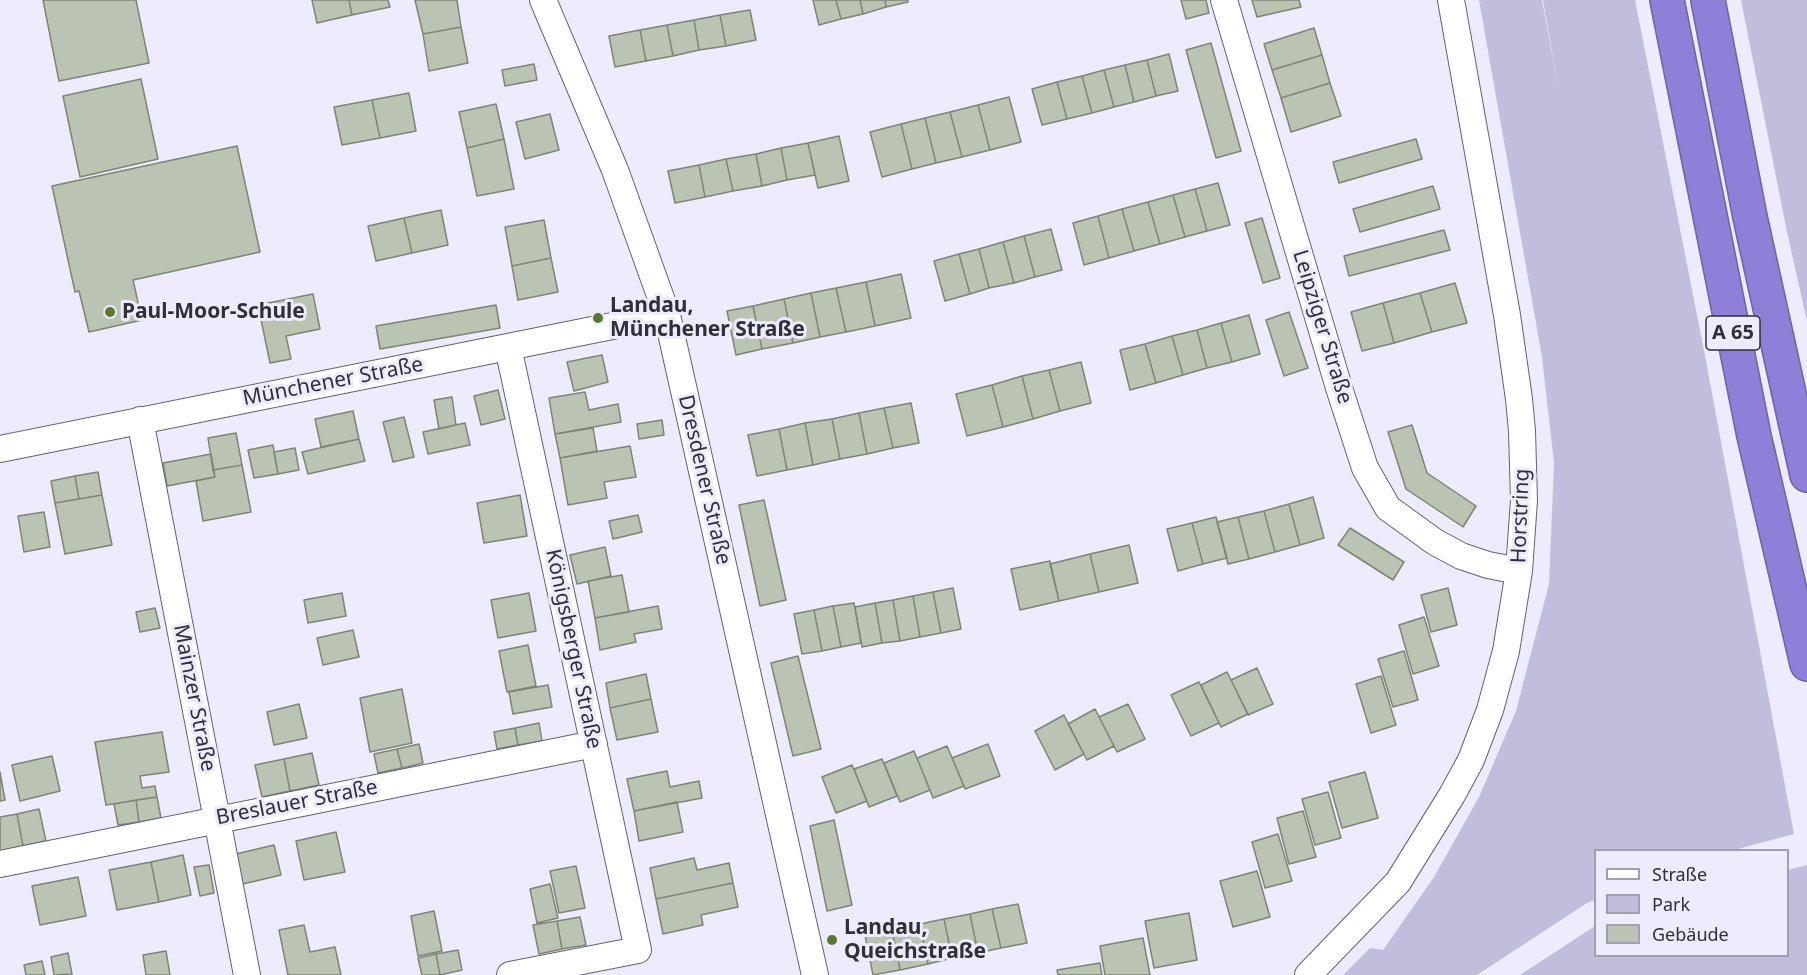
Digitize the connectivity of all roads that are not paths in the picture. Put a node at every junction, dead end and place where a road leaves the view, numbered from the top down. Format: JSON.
{"nodes":[{"id":1,"x":543,"y":0,"type":"edge"},
{"id":2,"x":1224,"y":0,"type":"edge"},
{"id":3,"x":1451,"y":0,"type":"edge"},
{"id":4,"x":1667,"y":0,"type":"edge"},
{"id":5,"x":1708,"y":0,"type":"edge"},
{"id":6,"x":667,"y":315,"type":"junction"},
{"id":7,"x":508,"y":347,"type":"junction"},
{"id":8,"x":140,"y":420,"type":"junction"},
{"id":9,"x":0,"y":449,"type":"edge"},
{"id":10,"x":1807,"y":475,"type":"edge"},
{"id":11,"x":1519,"y":571,"type":"junction"},
{"id":12,"x":1807,"y":664,"type":"edge"},
{"id":13,"x":594,"y":744,"type":"junction"},
{"id":14,"x":217,"y":819,"type":"junction"},
{"id":15,"x":0,"y":864,"type":"edge"},
{"id":16,"x":247,"y":975,"type":"edge"},
{"id":17,"x":510,"y":975,"type":"edge"},
{"id":18,"x":815,"y":975,"type":"edge"},
{"id":19,"x":1308,"y":975,"type":"edge"}],
"edges":[{"from":1,"to":6,"type":"street","name":"Dresdener Straße"},
{"from":2,"to":11,"type":"street","name":"Leipziger Straße"},
{"from":3,"to":11,"type":"street","name":"Horstring"},
{"from":4,"to":12,"type":"highway","number":"A 65"},
{"from":5,"to":10,"type":"highway","number":"A 65"},
{"from":6,"to":7,"type":"street","name":"Münchener Straße"},
{"from":6,"to":18,"type":"street","name":"Dresdener Straße"},
{"from":7,"to":8,"type":"street","name":"Münchener Straße"},
{"from":7,"to":13,"type":"street","name":"Königsberger Straße"},
{"from":8,"to":9,"type":"street","name":"Münchener Straße"},
{"from":8,"to":14,"type":"street","name":"Mainzer Straße"},
{"from":11,"to":19,"type":"street","name":"Horstring"},
{"from":13,"to":14,"type":"street","name":"Breslauer Straße"},
{"from":13,"to":17,"type":"street","name":"Königsberger Straße"},
{"from":14,"to":15,"type":"street","name":"Breslauer Straße"},
{"from":14,"to":16,"type":"street","name":"Mainzer Straße"}]}
